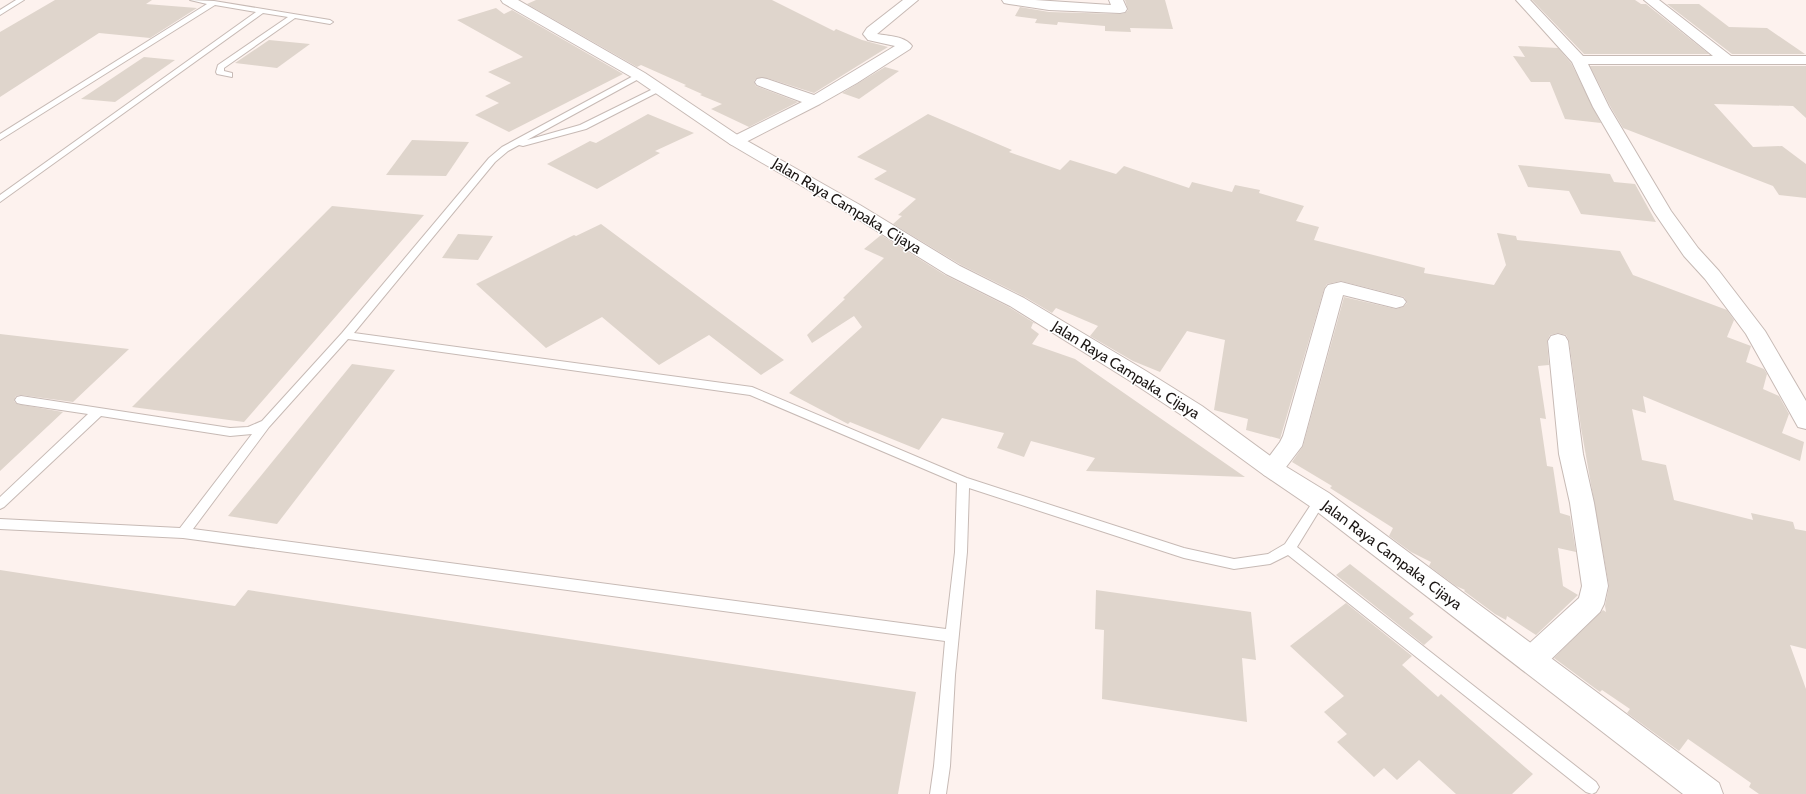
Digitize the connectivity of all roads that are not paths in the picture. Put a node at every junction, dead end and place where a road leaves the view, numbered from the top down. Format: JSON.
{"nodes":[{"id":1,"x":20,"y":0,"type":"edge"},
{"id":2,"x":193,"y":0,"type":"edge"},
{"id":3,"x":508,"y":0,"type":"edge"},
{"id":4,"x":911,"y":0,"type":"edge"},
{"id":5,"x":1010,"y":0,"type":"edge"},
{"id":6,"x":1116,"y":0,"type":"edge"},
{"id":7,"x":1524,"y":0,"type":"edge"},
{"id":8,"x":1651,"y":0,"type":"edge"},
{"id":9,"x":214,"y":4,"type":"junction"},
{"id":10,"x":262,"y":11,"type":"junction"},
{"id":11,"x":0,"y":13,"type":"edge"},
{"id":12,"x":293,"y":17,"type":"junction"},
{"id":13,"x":330,"y":22,"type":"dead end"},
{"id":14,"x":1579,"y":60,"type":"junction"},
{"id":15,"x":1806,"y":60,"type":"edge"},
{"id":16,"x":1729,"y":61,"type":"junction"},
{"id":17,"x":229,"y":75,"type":"dead end"},
{"id":18,"x":640,"y":76,"type":"junction"},
{"id":19,"x":762,"y":82,"type":"dead end"},
{"id":20,"x":660,"y":89,"type":"junction"},
{"id":21,"x":815,"y":102,"type":"junction"},
{"id":22,"x":0,"y":138,"type":"edge"},
{"id":23,"x":736,"y":141,"type":"junction"},
{"id":24,"x":505,"y":149,"type":"junction"},
{"id":25,"x":0,"y":199,"type":"edge"},
{"id":26,"x":1396,"y":302,"type":"dead end"},
{"id":27,"x":346,"y":335,"type":"junction"},
{"id":28,"x":1558,"y":340,"type":"dead end"},
{"id":29,"x":21,"y":400,"type":"dead end"},
{"id":30,"x":98,"y":412,"type":"junction"},
{"id":31,"x":1806,"y":421,"type":"edge"},
{"id":32,"x":266,"y":424,"type":"junction"},
{"id":33,"x":1272,"y":469,"type":"junction"},
{"id":34,"x":963,"y":481,"type":"junction"},
{"id":35,"x":1320,"y":500,"type":"junction"},
{"id":36,"x":0,"y":504,"type":"edge"},
{"id":37,"x":0,"y":524,"type":"edge"},
{"id":38,"x":183,"y":533,"type":"junction"},
{"id":39,"x":1289,"y":548,"type":"junction"},
{"id":40,"x":952,"y":636,"type":"junction"},
{"id":41,"x":1531,"y":660,"type":"junction"},
{"id":42,"x":1590,"y":787,"type":"dead end"},
{"id":43,"x":938,"y":794,"type":"edge"},
{"id":44,"x":1708,"y":794,"type":"edge"}],
"edges":[{"from":1,"to":11,"type":"lane"},
{"from":2,"to":9,"type":"lane"},
{"from":3,"to":18,"type":"street","name":"Jalan Raya Campaka, Cijaya"},
{"from":4,"to":21,"type":"street"},
{"from":5,"to":6,"type":"street"},
{"from":7,"to":14,"type":"street"},
{"from":8,"to":16,"type":"street"},
{"from":9,"to":10,"type":"lane"},
{"from":9,"to":22,"type":"lane"},
{"from":10,"to":12,"type":"lane"},
{"from":10,"to":25,"type":"lane"},
{"from":12,"to":13,"type":"lane"},
{"from":12,"to":17,"type":"lane"},
{"from":14,"to":16,"type":"street"},
{"from":14,"to":31,"type":"street"},
{"from":15,"to":16,"type":"street"},
{"from":18,"to":20,"type":"street","name":"Jalan Raya Campaka, Cijaya"},
{"from":18,"to":24,"type":"lane"},
{"from":19,"to":21,"type":"street"},
{"from":20,"to":23,"type":"street","name":"Jalan Raya Campaka, Cijaya"},
{"from":20,"to":24,"type":"lane"},
{"from":21,"to":23,"type":"street"},
{"from":23,"to":33,"type":"street","name":"Jalan Raya Campaka, Cijaya"},
{"from":24,"to":27,"type":"lane"},
{"from":26,"to":33,"type":"street"},
{"from":27,"to":32,"type":"lane"},
{"from":27,"to":34,"type":"lane"},
{"from":28,"to":41,"type":"street"},
{"from":29,"to":30,"type":"lane"},
{"from":30,"to":32,"type":"lane"},
{"from":30,"to":36,"type":"lane"},
{"from":32,"to":38,"type":"lane"},
{"from":33,"to":35,"type":"street","name":"Jalan Raya Campaka, Cijaya"},
{"from":34,"to":39,"type":"lane"},
{"from":34,"to":40,"type":"lane"},
{"from":35,"to":39,"type":"lane"},
{"from":35,"to":41,"type":"street","name":"Jalan Raya Campaka, Cijaya"},
{"from":37,"to":38,"type":"lane"},
{"from":38,"to":40,"type":"lane"},
{"from":39,"to":42,"type":"lane"},
{"from":40,"to":43,"type":"lane"},
{"from":41,"to":44,"type":"street","name":"Jalan Raya Campaka, Cijaya"}]}
